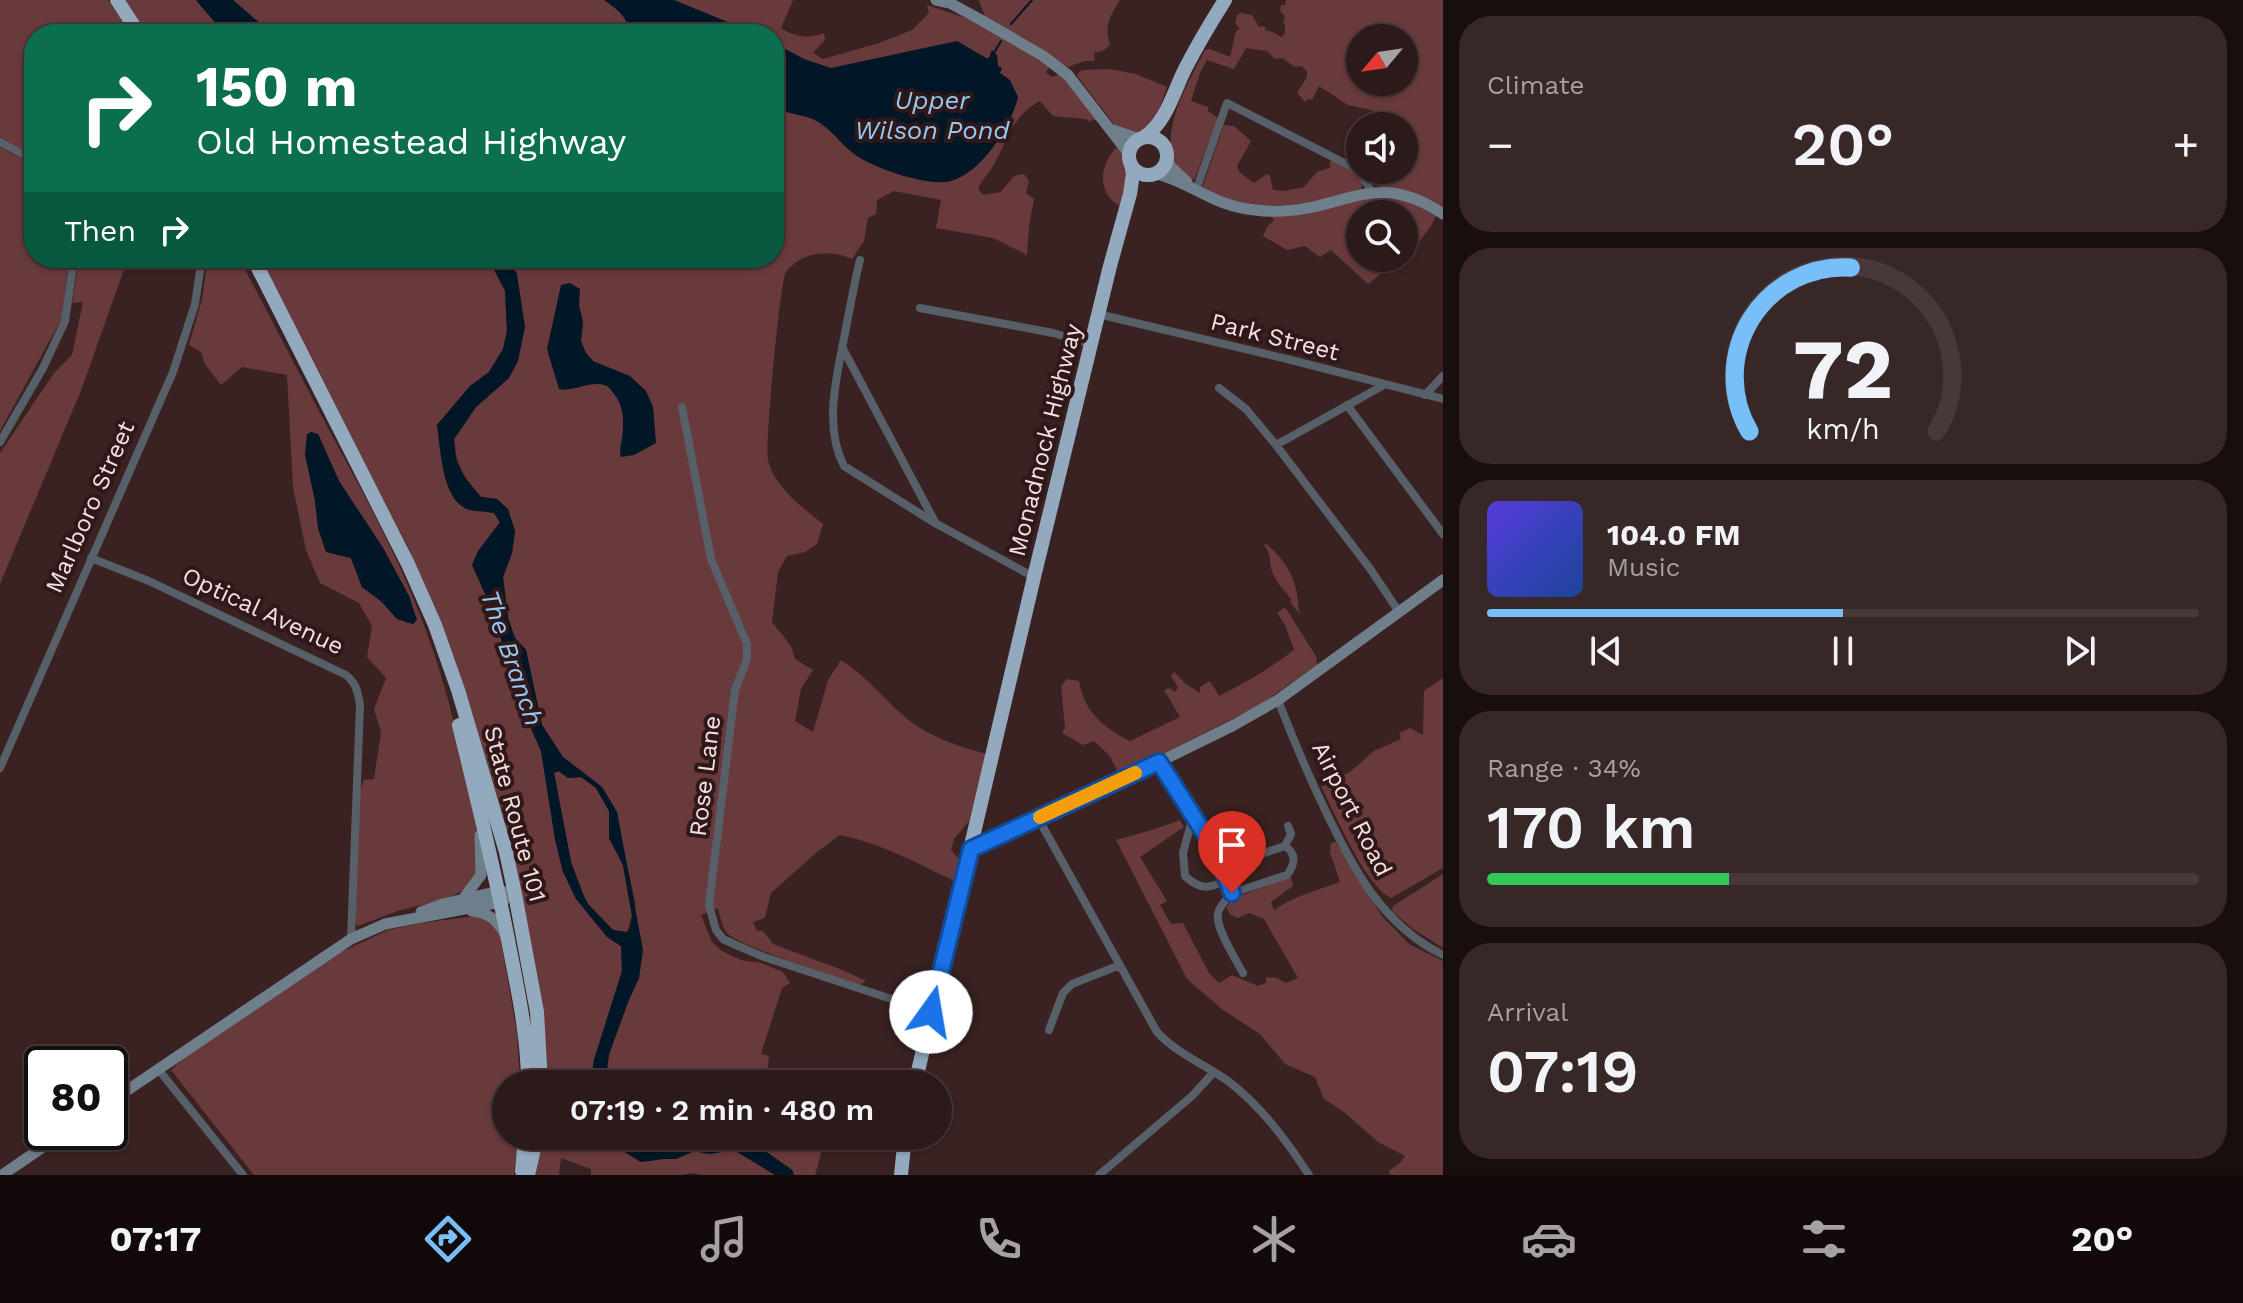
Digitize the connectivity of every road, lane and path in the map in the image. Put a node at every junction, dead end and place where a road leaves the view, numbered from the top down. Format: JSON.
{"nodes":[{"id":1,"x":117,"y":0,"type":"edge"},
{"id":2,"x":936,"y":0,"type":"edge"},
{"id":3,"x":1225,"y":0,"type":"edge"},
{"id":4,"x":948,"y":2,"type":"edge"},
{"id":5,"x":133,"y":24,"type":"edge"},
{"id":6,"x":1167,"y":108,"type":"junction"},
{"id":7,"x":1110,"y":129,"type":"junction"},
{"id":8,"x":1142,"y":138,"type":"junction"},
{"id":9,"x":0,"y":142,"type":"edge"},
{"id":10,"x":1166,"y":154,"type":"junction"},
{"id":11,"x":24,"y":155,"type":"edge"},
{"id":12,"x":1130,"y":159,"type":"junction"},
{"id":13,"x":1153,"y":173,"type":"junction"},
{"id":14,"x":1196,"y":190,"type":"junction"},
{"id":15,"x":1371,"y":191,"type":"junction"},
{"id":16,"x":1130,"y":194,"type":"junction"},
{"id":17,"x":1443,"y":214,"type":"edge"},
{"id":18,"x":860,"y":260,"type":"dead end"},
{"id":19,"x":73,"y":268,"type":"edge"},
{"id":20,"x":200,"y":268,"type":"edge"},
{"id":21,"x":258,"y":268,"type":"edge"},
{"id":22,"x":920,"y":308,"type":"dead end"},
{"id":23,"x":1098,"y":314,"type":"junction"},
{"id":24,"x":1091,"y":344,"type":"junction"},
{"id":25,"x":842,"y":347,"type":"junction"},
{"id":26,"x":1443,"y":376,"type":"edge"},
{"id":27,"x":1385,"y":384,"type":"junction"},
{"id":28,"x":1219,"y":388,"type":"dead end"},
{"id":29,"x":1425,"y":395,"type":"junction"},
{"id":30,"x":1443,"y":399,"type":"edge"},
{"id":31,"x":1347,"y":405,"type":"junction"},
{"id":32,"x":682,"y":407,"type":"dead end"},
{"id":33,"x":0,"y":442,"type":"edge"},
{"id":34,"x":1276,"y":445,"type":"junction"},
{"id":35,"x":935,"y":523,"type":"junction"},
{"id":36,"x":1443,"y":534,"type":"edge"},
{"id":37,"x":91,"y":558,"type":"junction"},
{"id":38,"x":408,"y":564,"type":"junction"},
{"id":39,"x":1034,"y":577,"type":"junction"},
{"id":40,"x":1443,"y":580,"type":"edge"},
{"id":41,"x":1399,"y":612,"type":"junction"},
{"id":42,"x":1278,"y":700,"type":"junction"},
{"id":43,"x":1159,"y":762,"type":"junction"},
{"id":44,"x":0,"y":768,"type":"edge"},
{"id":45,"x":478,"y":802,"type":"junction"},
{"id":46,"x":1193,"y":816,"type":"junction"},
{"id":47,"x":1038,"y":818,"type":"junction"},
{"id":48,"x":1288,"y":826,"type":"dead end"},
{"id":49,"x":1285,"y":846,"type":"junction"},
{"id":50,"x":971,"y":849,"type":"junction"},
{"id":51,"x":1222,"y":867,"type":"junction"},
{"id":52,"x":1226,"y":880,"type":"junction"},
{"id":53,"x":1232,"y":893,"type":"junction"},
{"id":54,"x":515,"y":894,"type":"junction"},
{"id":55,"x":500,"y":896,"type":"junction"},
{"id":56,"x":463,"y":904,"type":"junction"},
{"id":57,"x":351,"y":939,"type":"junction"},
{"id":58,"x":509,"y":947,"type":"junction"},
{"id":59,"x":1443,"y":955,"type":"edge"},
{"id":60,"x":1120,"y":965,"type":"junction"},
{"id":61,"x":1243,"y":973,"type":"dead end"},
{"id":62,"x":931,"y":1012,"type":"junction"},
{"id":63,"x":1049,"y":1030,"type":"dead end"},
{"id":64,"x":158,"y":1069,"type":"junction"},
{"id":65,"x":528,"y":1070,"type":"edge"},
{"id":66,"x":540,"y":1070,"type":"edge"},
{"id":67,"x":918,"y":1070,"type":"edge"},
{"id":68,"x":1214,"y":1072,"type":"junction"},
{"id":69,"x":128,"y":1090,"type":"edge"},
{"id":70,"x":39,"y":1150,"type":"edge"},
{"id":71,"x":524,"y":1150,"type":"edge"},
{"id":72,"x":534,"y":1150,"type":"edge"},
{"id":73,"x":904,"y":1150,"type":"edge"},
{"id":74,"x":2,"y":1175,"type":"edge"},
{"id":75,"x":243,"y":1175,"type":"edge"},
{"id":76,"x":521,"y":1175,"type":"edge"},
{"id":77,"x":528,"y":1175,"type":"edge"},
{"id":78,"x":901,"y":1175,"type":"edge"},
{"id":79,"x":1099,"y":1175,"type":"edge"},
{"id":80,"x":1309,"y":1175,"type":"edge"}],
"edges":[{"from":1,"to":5,"type":"highway"},
{"from":2,"to":4,"type":"street"},
{"from":3,"to":6,"type":"highway"},
{"from":4,"to":7,"type":"street"},
{"from":6,"to":8,"type":"highway"},
{"from":6,"to":10,"type":"highway"},
{"from":7,"to":8,"type":"street"},
{"from":7,"to":12,"type":"street"},
{"from":8,"to":10,"type":"highway"},
{"from":8,"to":12,"type":"highway"},
{"from":9,"to":11,"type":"street"},
{"from":10,"to":13,"type":"highway"},
{"from":10,"to":14,"type":"street"},
{"from":12,"to":13,"type":"highway"},
{"from":12,"to":16,"type":"highway","name":"Monadnock Highway"},
{"from":13,"to":14,"type":"street"},
{"from":13,"to":16,"type":"highway"},
{"from":14,"to":15,"type":"street"},
{"from":14,"to":15,"type":"street"},
{"from":15,"to":17,"type":"street"},
{"from":16,"to":23,"type":"highway","name":"Monadnock Highway"},
{"from":18,"to":25,"type":"street"},
{"from":19,"to":33,"type":"street"},
{"from":20,"to":37,"type":"street","name":"Marlboro Street"},
{"from":21,"to":38,"type":"highway","name":"State Route 101"},
{"from":22,"to":24,"type":"street"},
{"from":23,"to":24,"type":"highway","name":"Monadnock Highway"},
{"from":23,"to":27,"type":"street","name":"Park Street"},
{"from":24,"to":39,"type":"highway","name":"Monadnock Highway"},
{"from":25,"to":35,"type":"street"},
{"from":25,"to":35,"type":"street"},
{"from":26,"to":29,"type":"street"},
{"from":27,"to":29,"type":"street","name":"Park Street"},
{"from":27,"to":31,"type":"street"},
{"from":28,"to":34,"type":"street"},
{"from":29,"to":30,"type":"street","name":"Park Street"},
{"from":31,"to":34,"type":"street"},
{"from":31,"to":36,"type":"street"},
{"from":32,"to":62,"type":"street","name":"Rose Lane"},
{"from":34,"to":41,"type":"street"},
{"from":35,"to":39,"type":"street"},
{"from":37,"to":44,"type":"street","name":"Marlboro Street"},
{"from":37,"to":57,"type":"street","name":"Optical Avenue"},
{"from":38,"to":45,"type":"highway","name":"State Route 101"},
{"from":38,"to":54,"type":"highway","name":"State Route 101"},
{"from":39,"to":50,"type":"highway","name":"Monadnock Highway"},
{"from":40,"to":41,"type":"street"},
{"from":41,"to":42,"type":"street"},
{"from":42,"to":43,"type":"street"},
{"from":42,"to":59,"type":"street","name":"Airport Road"},
{"from":43,"to":46,"type":"street"},
{"from":43,"to":47,"type":"street"},
{"from":45,"to":55,"type":"highway","name":"State Route 101"},
{"from":45,"to":56,"type":"street"},
{"from":46,"to":51,"type":"street"},
{"from":46,"to":52,"type":"street"},
{"from":47,"to":50,"type":"street"},
{"from":47,"to":60,"type":"street"},
{"from":48,"to":49,"type":"street"},
{"from":49,"to":51,"type":"street"},
{"from":49,"to":53,"type":"street"},
{"from":50,"to":62,"type":"highway","name":"Monadnock Highway"},
{"from":51,"to":52,"type":"street"},
{"from":52,"to":53,"type":"street"},
{"from":53,"to":61,"type":"street"},
{"from":54,"to":55,"type":"street"},
{"from":54,"to":66,"type":"highway","name":"State Route 101"},
{"from":55,"to":56,"type":"street"},
{"from":55,"to":58,"type":"highway","name":"State Route 101"},
{"from":56,"to":57,"type":"street"},
{"from":56,"to":58,"type":"street"},
{"from":57,"to":64,"type":"street"},
{"from":58,"to":65,"type":"highway","name":"State Route 101"},
{"from":60,"to":63,"type":"street"},
{"from":60,"to":68,"type":"street"},
{"from":62,"to":67,"type":"highway","name":"Monadnock Highway"},
{"from":64,"to":69,"type":"street"},
{"from":64,"to":75,"type":"street"},
{"from":68,"to":79,"type":"street"},
{"from":68,"to":80,"type":"street"},
{"from":70,"to":74,"type":"street"},
{"from":71,"to":76,"type":"highway"},
{"from":72,"to":77,"type":"highway"},
{"from":73,"to":78,"type":"highway"}]}
